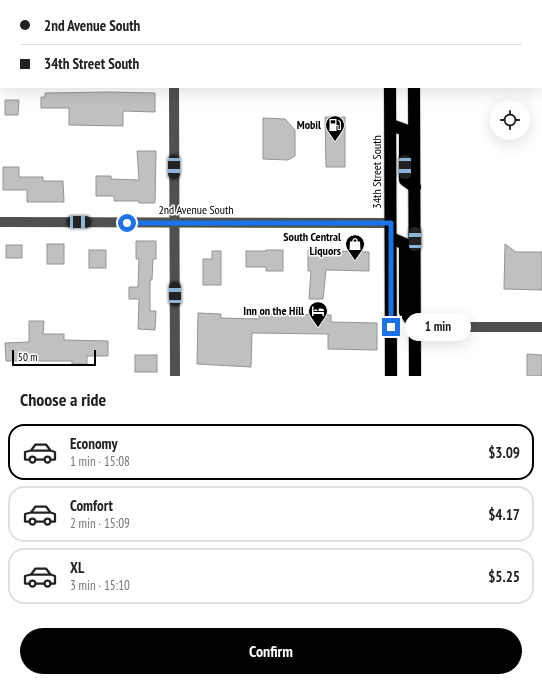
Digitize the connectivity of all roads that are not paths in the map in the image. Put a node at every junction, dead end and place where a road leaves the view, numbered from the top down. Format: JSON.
{"nodes":[{"id":1,"x":174,"y":88,"type":"edge"},
{"id":2,"x":390,"y":88,"type":"edge"},
{"id":3,"x":414,"y":88,"type":"edge"},
{"id":4,"x":390,"y":125,"type":"junction"},
{"id":5,"x":415,"y":186,"type":"junction"},
{"id":6,"x":0,"y":222,"type":"edge"},
{"id":7,"x":174,"y":223,"type":"junction"},
{"id":8,"x":391,"y":223,"type":"junction"},
{"id":9,"x":391,"y":238,"type":"junction"},
{"id":10,"x":415,"y":327,"type":"junction"},
{"id":11,"x":542,"y":327,"type":"edge"},
{"id":12,"x":175,"y":376,"type":"edge"},
{"id":13,"x":391,"y":376,"type":"edge"},
{"id":14,"x":415,"y":376,"type":"edge"}],
"edges":[{"from":1,"to":7,"type":"street"},
{"from":2,"to":4,"type":"highway","name":"34th Street South"},
{"from":3,"to":5,"type":"highway"},
{"from":4,"to":5,"type":"highway"},
{"from":4,"to":8,"type":"highway","name":"34th Street South"},
{"from":5,"to":10,"type":"highway"},
{"from":6,"to":7,"type":"street","name":"2nd Avenue South"},
{"from":7,"to":8,"type":"street","name":"2nd Avenue South"},
{"from":7,"to":12,"type":"street"},
{"from":8,"to":9,"type":"highway","name":"34th Street South"},
{"from":9,"to":10,"type":"highway"},
{"from":9,"to":13,"type":"highway","name":"34th Street South"},
{"from":10,"to":11,"type":"street"},
{"from":10,"to":14,"type":"highway"}]}
